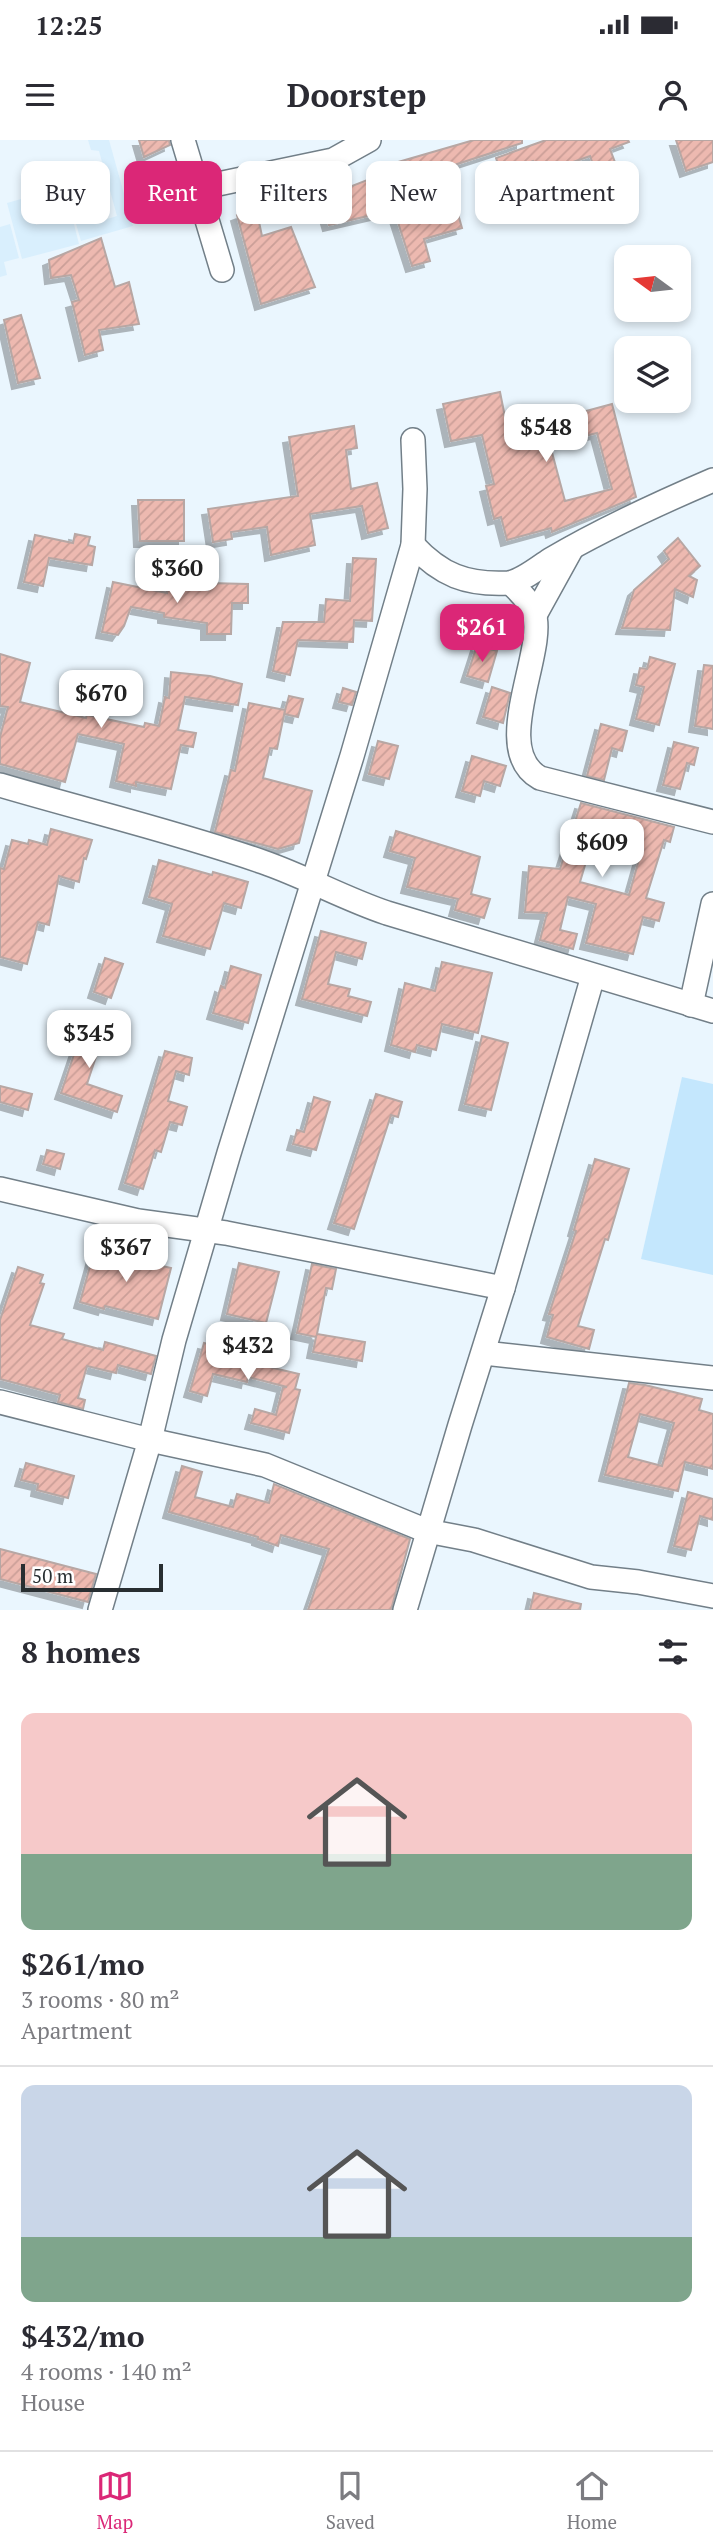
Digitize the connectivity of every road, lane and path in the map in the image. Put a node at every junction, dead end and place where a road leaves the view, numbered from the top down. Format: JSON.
{"nodes":[{"id":1,"x":183,"y":140,"type":"edge"},
{"id":2,"x":369,"y":140,"type":"edge"},
{"id":3,"x":190,"y":161,"type":"edge"},
{"id":4,"x":222,"y":183,"type":"edge"},
{"id":5,"x":209,"y":224,"type":"edge"},
{"id":6,"x":222,"y":270,"type":"dead end"},
{"id":7,"x":413,"y":440,"type":"dead end"},
{"id":8,"x":713,"y":480,"type":"edge"},
{"id":9,"x":414,"y":545,"type":"junction"},
{"id":10,"x":573,"y":547,"type":"junction"},
{"id":11,"x":511,"y":583,"type":"junction"},
{"id":12,"x":535,"y":615,"type":"junction"},
{"id":13,"x":0,"y":785,"type":"edge"},
{"id":14,"x":713,"y":822,"type":"edge"},
{"id":15,"x":313,"y":882,"type":"junction"},
{"id":16,"x":713,"y":904,"type":"edge"},
{"id":17,"x":593,"y":976,"type":"junction"},
{"id":18,"x":702,"y":1008,"type":"edge"},
{"id":19,"x":0,"y":1189,"type":"edge"},
{"id":20,"x":207,"y":1230,"type":"junction"},
{"id":21,"x":503,"y":1288,"type":"junction"},
{"id":22,"x":484,"y":1353,"type":"junction"},
{"id":23,"x":713,"y":1378,"type":"edge"},
{"id":24,"x":0,"y":1402,"type":"edge"},
{"id":25,"x":150,"y":1440,"type":"junction"},
{"id":26,"x":427,"y":1531,"type":"junction"},
{"id":27,"x":713,"y":1596,"type":"edge"},
{"id":28,"x":100,"y":1610,"type":"edge"},
{"id":29,"x":405,"y":1610,"type":"edge"}],
"edges":[{"from":1,"to":3,"type":"street"},
{"from":2,"to":4,"type":"street"},
{"from":5,"to":6,"type":"street"},
{"from":7,"to":9,"type":"street"},
{"from":8,"to":10,"type":"street"},
{"from":9,"to":11,"type":"street"},
{"from":9,"to":15,"type":"street"},
{"from":10,"to":11,"type":"street"},
{"from":10,"to":12,"type":"street"},
{"from":11,"to":12,"type":"street"},
{"from":12,"to":14,"type":"street"},
{"from":13,"to":15,"type":"street"},
{"from":15,"to":17,"type":"street"},
{"from":15,"to":20,"type":"street"},
{"from":16,"to":18,"type":"street"},
{"from":17,"to":18,"type":"street"},
{"from":17,"to":21,"type":"street"},
{"from":19,"to":20,"type":"street"},
{"from":20,"to":21,"type":"street"},
{"from":20,"to":25,"type":"street"},
{"from":21,"to":22,"type":"street"},
{"from":22,"to":23,"type":"street"},
{"from":22,"to":26,"type":"street"},
{"from":24,"to":25,"type":"street"},
{"from":25,"to":26,"type":"street"},
{"from":25,"to":28,"type":"street"},
{"from":26,"to":27,"type":"street"},
{"from":26,"to":29,"type":"street"}]}
